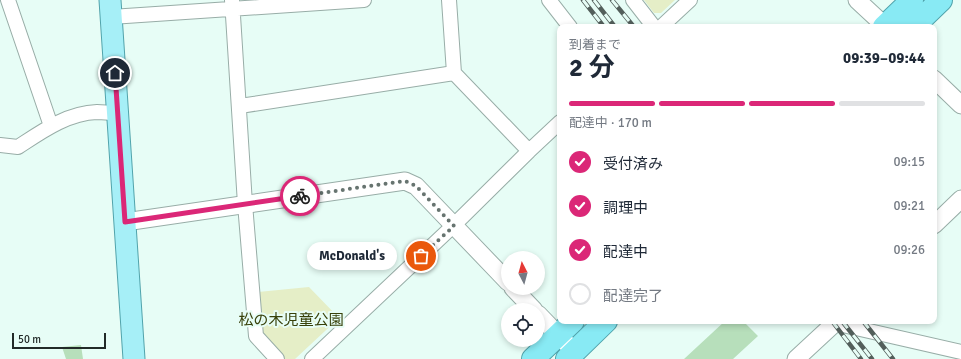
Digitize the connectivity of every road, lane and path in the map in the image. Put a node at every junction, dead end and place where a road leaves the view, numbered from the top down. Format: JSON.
{"nodes":[{"id":1,"x":8,"y":0,"type":"edge"},
{"id":2,"x":364,"y":0,"type":"edge"},
{"id":3,"x":449,"y":0,"type":"edge"},
{"id":4,"x":549,"y":0,"type":"edge"},
{"id":5,"x":633,"y":0,"type":"edge"},
{"id":6,"x":690,"y":0,"type":"edge"},
{"id":7,"x":857,"y":0,"type":"edge"},
{"id":8,"x":912,"y":0,"type":"edge"},
{"id":9,"x":941,"y":0,"type":"edge"},
{"id":10,"x":233,"y":5,"type":"edge"},
{"id":11,"x":111,"y":9,"type":"edge"},
{"id":12,"x":568,"y":24,"type":"edge"},
{"id":13,"x":652,"y":24,"type":"edge"},
{"id":14,"x":664,"y":24,"type":"edge"},
{"id":15,"x":881,"y":24,"type":"edge"},
{"id":16,"x":887,"y":24,"type":"edge"},
{"id":17,"x":916,"y":24,"type":"edge"},
{"id":18,"x":454,"y":73,"type":"junction"},
{"id":19,"x":937,"y":82,"type":"edge"},
{"id":20,"x":961,"y":105,"type":"edge"},
{"id":21,"x":240,"y":106,"type":"junction"},
{"id":22,"x":118,"y":114,"type":"junction"},
{"id":23,"x":557,"y":125,"type":"edge"},
{"id":24,"x":51,"y":126,"type":"junction"},
{"id":25,"x":0,"y":145,"type":"edge"},
{"id":26,"x":529,"y":151,"type":"junction"},
{"id":27,"x":961,"y":199,"type":"edge"},
{"id":28,"x":245,"y":204,"type":"junction"},
{"id":29,"x":125,"y":222,"type":"junction"},
{"id":30,"x":937,"y":222,"type":"edge"},
{"id":31,"x":454,"y":226,"type":"junction"},
{"id":32,"x":501,"y":275,"type":"edge"},
{"id":33,"x":520,"y":295,"type":"edge"},
{"id":34,"x":527,"y":303,"type":"edge"},
{"id":35,"x":545,"y":318,"type":"edge"},
{"id":36,"x":557,"y":324,"type":"edge"},
{"id":37,"x":603,"y":324,"type":"edge"},
{"id":38,"x":833,"y":324,"type":"edge"},
{"id":39,"x":843,"y":324,"type":"edge"},
{"id":40,"x":565,"y":328,"type":"edge"},
{"id":41,"x":961,"y":352,"type":"edge"},
{"id":42,"x":574,"y":357,"type":"edge"},
{"id":43,"x":134,"y":359,"type":"edge"},
{"id":44,"x":277,"y":359,"type":"edge"},
{"id":45,"x":312,"y":359,"type":"edge"},
{"id":46,"x":533,"y":359,"type":"edge"},
{"id":47,"x":796,"y":359,"type":"edge"}],
"edges":[{"from":1,"to":24,"type":"street"},
{"from":2,"to":10,"type":"street"},
{"from":3,"to":18,"type":"street"},
{"from":4,"to":12,"type":"street"},
{"from":5,"to":13,"type":"street"},
{"from":6,"to":14,"type":"street"},
{"from":7,"to":15,"type":"street"},
{"from":8,"to":16,"type":"highway"},
{"from":9,"to":17,"type":"highway"},
{"from":10,"to":11,"type":"street"},
{"from":10,"to":21,"type":"street"},
{"from":11,"to":22,"type":"main road"},
{"from":18,"to":21,"type":"street"},
{"from":18,"to":26,"type":"street"},
{"from":19,"to":20,"type":"street"},
{"from":21,"to":28,"type":"street"},
{"from":22,"to":24,"type":"street"},
{"from":22,"to":29,"type":"main road"},
{"from":23,"to":26,"type":"street"},
{"from":24,"to":25,"type":"street"},
{"from":26,"to":31,"type":"street"},
{"from":27,"to":30,"type":"street"},
{"from":28,"to":29,"type":"street"},
{"from":28,"to":31,"type":"street"},
{"from":28,"to":44,"type":"street"},
{"from":29,"to":43,"type":"main road"},
{"from":31,"to":32,"type":"street"},
{"from":31,"to":45,"type":"street"},
{"from":33,"to":34,"type":"street"},
{"from":35,"to":36,"type":"street"},
{"from":37,"to":42,"type":"highway"},
{"from":38,"to":47,"type":"street"},
{"from":39,"to":41,"type":"street"},
{"from":40,"to":42,"type":"street"},
{"from":40,"to":46,"type":"highway"}]}
